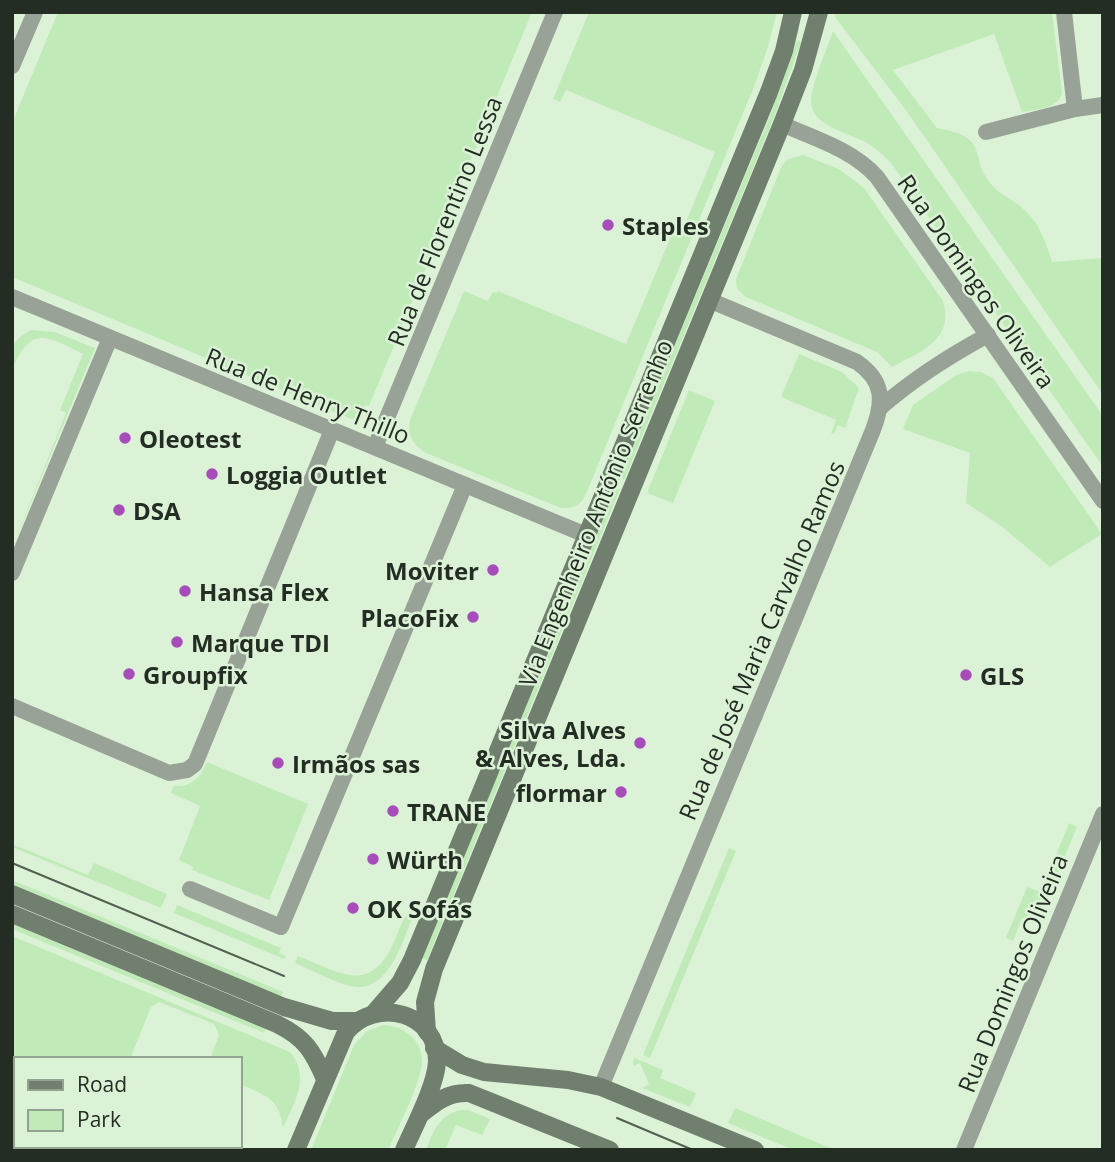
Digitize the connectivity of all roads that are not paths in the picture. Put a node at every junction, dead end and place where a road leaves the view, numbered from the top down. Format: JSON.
{"nodes":[{"id":1,"x":35,"y":12,"type":"edge"},
{"id":2,"x":555,"y":12,"type":"edge"},
{"id":3,"x":819,"y":12,"type":"edge"},
{"id":4,"x":1064,"y":12,"type":"edge"},
{"id":5,"x":792,"y":14,"type":"edge"},
{"id":6,"x":12,"y":66,"type":"edge"},
{"id":7,"x":1103,"y":105,"type":"edge"},
{"id":8,"x":1075,"y":109,"type":"junction"},
{"id":9,"x":782,"y":124,"type":"junction"},
{"id":10,"x":986,"y":132,"type":"dead end"},
{"id":11,"x":12,"y":298,"type":"edge"},
{"id":12,"x":709,"y":300,"type":"junction"},
{"id":13,"x":988,"y":335,"type":"junction"},
{"id":14,"x":110,"y":338,"type":"junction"},
{"id":15,"x":880,"y":408,"type":"junction"},
{"id":16,"x":332,"y":430,"type":"junction"},
{"id":17,"x":375,"y":447,"type":"junction"},
{"id":18,"x":465,"y":485,"type":"junction"},
{"id":19,"x":1103,"y":501,"type":"edge"},
{"id":20,"x":586,"y":535,"type":"junction"},
{"id":21,"x":12,"y":573,"type":"edge"},
{"id":22,"x":12,"y":706,"type":"edge"},
{"id":23,"x":1103,"y":814,"type":"edge"},
{"id":24,"x":190,"y":889,"type":"dead end"},
{"id":25,"x":12,"y":894,"type":"edge"},
{"id":26,"x":12,"y":914,"type":"edge"},
{"id":27,"x":374,"y":1013,"type":"junction"},
{"id":28,"x":357,"y":1021,"type":"junction"},
{"id":29,"x":431,"y":1040,"type":"junction"},
{"id":30,"x":325,"y":1079,"type":"junction"},
{"id":31,"x":601,"y":1087,"type":"junction"},
{"id":32,"x":418,"y":1116,"type":"junction"},
{"id":33,"x":296,"y":1150,"type":"edge"},
{"id":34,"x":404,"y":1150,"type":"edge"},
{"id":35,"x":610,"y":1150,"type":"edge"},
{"id":36,"x":755,"y":1150,"type":"edge"},
{"id":37,"x":964,"y":1150,"type":"edge"}],
"edges":[{"from":1,"to":6,"type":"street"},
{"from":2,"to":17,"type":"street","name":"Rua de Florentino Lessa"},
{"from":3,"to":9,"type":"main road","name":"Via Engenheiro António Serrenho"},
{"from":4,"to":8,"type":"street"},
{"from":5,"to":20,"type":"main road","name":"Via Engenheiro António Serrenho"},
{"from":7,"to":8,"type":"street"},
{"from":8,"to":10,"type":"street"},
{"from":9,"to":12,"type":"main road","name":"Via Engenheiro António Serrenho"},
{"from":9,"to":13,"type":"street","name":"Rua Domingos Oliveira"},
{"from":11,"to":14,"type":"street","name":"Rua de Henry Thillo"},
{"from":12,"to":15,"type":"street"},
{"from":12,"to":29,"type":"main road","name":"Via Engenheiro António Serrenho"},
{"from":13,"to":15,"type":"street"},
{"from":13,"to":19,"type":"street","name":"Rua Domingos Oliveira"},
{"from":14,"to":16,"type":"street","name":"Rua de Henry Thillo"},
{"from":14,"to":21,"type":"street"},
{"from":15,"to":31,"type":"street","name":"Rua de José Maria Carvalho Ramos"},
{"from":16,"to":17,"type":"street","name":"Rua de Henry Thillo"},
{"from":16,"to":22,"type":"street"},
{"from":17,"to":18,"type":"street","name":"Rua de Henry Thillo"},
{"from":18,"to":20,"type":"street","name":"Rua de Henry Thillo"},
{"from":18,"to":24,"type":"street"},
{"from":20,"to":27,"type":"main road","name":"Via Engenheiro António Serrenho"},
{"from":23,"to":37,"type":"street","name":"Rua Domingos Oliveira"},
{"from":25,"to":28,"type":"main road"},
{"from":26,"to":30,"type":"main road"},
{"from":27,"to":28,"type":"main road"},
{"from":27,"to":29,"type":"main road"},
{"from":28,"to":30,"type":"main road"},
{"from":29,"to":31,"type":"main road"},
{"from":29,"to":32,"type":"main road","name":"Via Engenheiro António Serrenho"},
{"from":30,"to":33,"type":"main road"},
{"from":31,"to":36,"type":"main road"},
{"from":32,"to":34,"type":"main road","name":"Via Engenheiro António Serrenho"},
{"from":32,"to":35,"type":"main road"}]}
